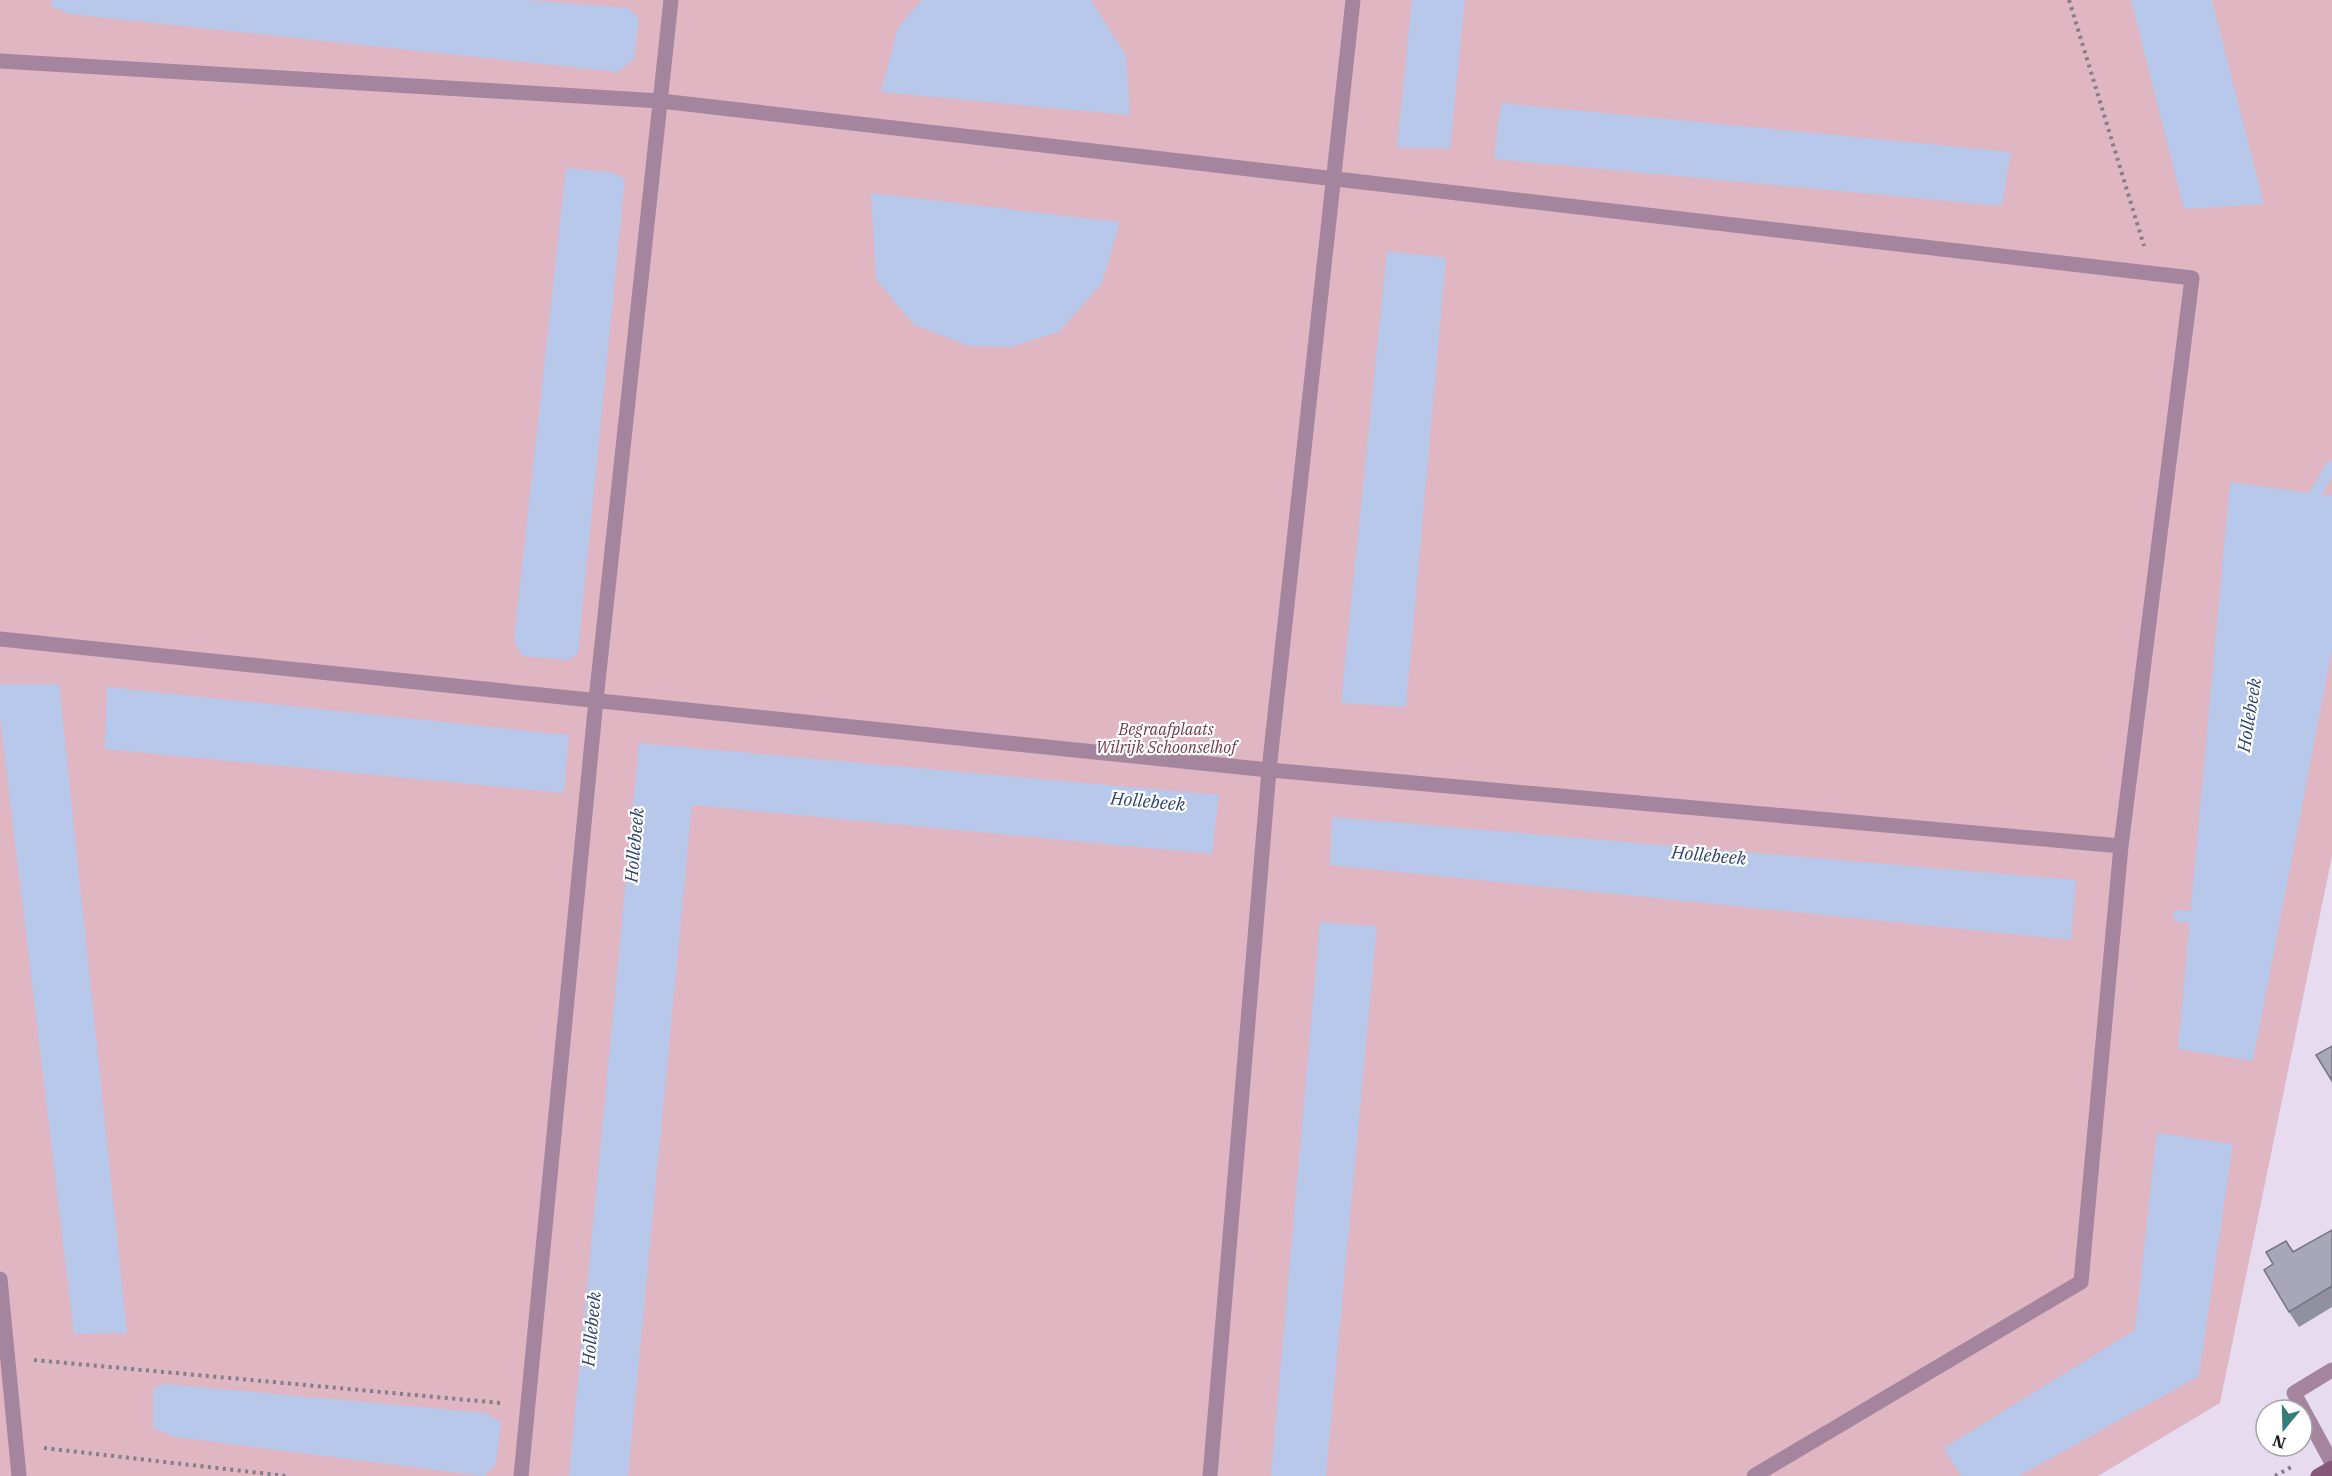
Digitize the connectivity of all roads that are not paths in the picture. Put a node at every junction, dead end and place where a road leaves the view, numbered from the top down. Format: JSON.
{"nodes":[{"id":1,"x":672,"y":0,"type":"edge"},
{"id":2,"x":1353,"y":0,"type":"edge"},
{"id":3,"x":0,"y":61,"type":"edge"},
{"id":4,"x":661,"y":101,"type":"junction"},
{"id":5,"x":1335,"y":179,"type":"junction"},
{"id":6,"x":0,"y":639,"type":"edge"},
{"id":7,"x":596,"y":700,"type":"junction"},
{"id":8,"x":1269,"y":770,"type":"junction"},
{"id":9,"x":2121,"y":846,"type":"junction"},
{"id":10,"x":0,"y":1279,"type":"edge"},
{"id":11,"x":2332,"y":1370,"type":"edge"},
{"id":12,"x":2332,"y":1463,"type":"edge"},
{"id":13,"x":2332,"y":1468,"type":"edge"},
{"id":14,"x":19,"y":1476,"type":"edge"},
{"id":15,"x":521,"y":1476,"type":"edge"},
{"id":16,"x":1210,"y":1476,"type":"edge"},
{"id":17,"x":1754,"y":1476,"type":"edge"},
{"id":18,"x":2318,"y":1476,"type":"edge"}],
"edges":[{"from":1,"to":4,"type":"street"},
{"from":2,"to":5,"type":"street"},
{"from":3,"to":4,"type":"street"},
{"from":4,"to":5,"type":"street"},
{"from":4,"to":7,"type":"street"},
{"from":5,"to":8,"type":"street"},
{"from":5,"to":9,"type":"street"},
{"from":6,"to":7,"type":"street"},
{"from":7,"to":8,"type":"street"},
{"from":7,"to":15,"type":"street"},
{"from":8,"to":9,"type":"street"},
{"from":8,"to":16,"type":"street"},
{"from":9,"to":17,"type":"street"},
{"from":10,"to":14,"type":"street"},
{"from":11,"to":12,"type":"street"},
{"from":13,"to":18,"type":"main road"}]}
